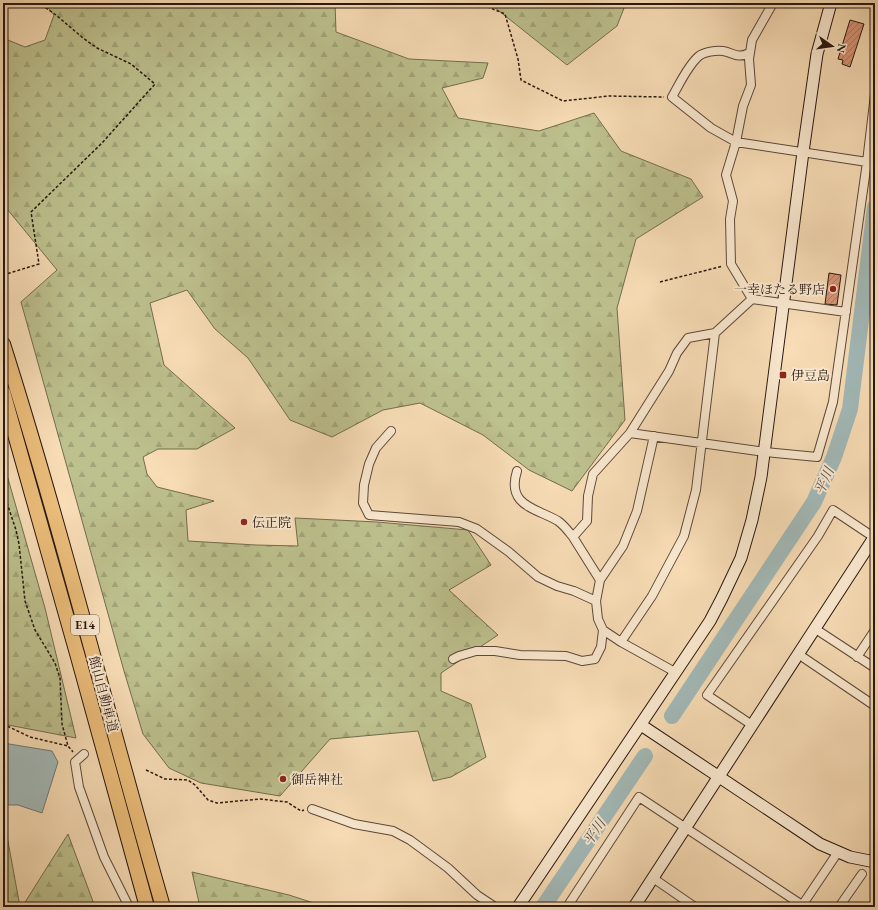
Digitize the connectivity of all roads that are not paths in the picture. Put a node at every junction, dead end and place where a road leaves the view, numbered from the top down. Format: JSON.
{"nodes":[{"id":1,"x":772,"y":3,"type":"edge"},
{"id":2,"x":831,"y":3,"type":"edge"},
{"id":3,"x":749,"y":53,"type":"junction"},
{"id":4,"x":875,"y":94,"type":"edge"},
{"id":5,"x":736,"y":142,"type":"junction"},
{"id":6,"x":803,"y":152,"type":"junction"},
{"id":7,"x":867,"y":162,"type":"junction"},
{"id":8,"x":752,"y":299,"type":"junction"},
{"id":9,"x":783,"y":304,"type":"junction"},
{"id":10,"x":846,"y":312,"type":"junction"},
{"id":11,"x":715,"y":333,"type":"junction"},
{"id":12,"x":3,"y":344,"type":"edge"},
{"id":13,"x":3,"y":392,"type":"edge"},
{"id":14,"x":391,"y":430,"type":"dead end"},
{"id":15,"x":630,"y":432,"type":"junction"},
{"id":16,"x":654,"y":436,"type":"junction"},
{"id":17,"x":701,"y":443,"type":"junction"},
{"id":18,"x":765,"y":452,"type":"junction"},
{"id":19,"x":517,"y":471,"type":"dead end"},
{"id":20,"x":573,"y":537,"type":"junction"},
{"id":21,"x":875,"y":537,"type":"edge"},
{"id":22,"x":600,"y":580,"type":"junction"},
{"id":23,"x":596,"y":601,"type":"junction"},
{"id":24,"x":814,"y":628,"type":"junction"},
{"id":25,"x":603,"y":630,"type":"junction"},
{"id":26,"x":875,"y":630,"type":"edge"},
{"id":27,"x":621,"y":642,"type":"junction"},
{"id":28,"x":857,"y":657,"type":"junction"},
{"id":29,"x":804,"y":658,"type":"dead end"},
{"id":30,"x":453,"y":659,"type":"dead end"},
{"id":31,"x":875,"y":668,"type":"edge"},
{"id":32,"x":675,"y":672,"type":"junction"},
{"id":33,"x":875,"y":706,"type":"edge"},
{"id":34,"x":641,"y":725,"type":"junction"},
{"id":35,"x":752,"y":725,"type":"junction"},
{"id":36,"x":84,"y":754,"type":"dead end"},
{"id":37,"x":719,"y":776,"type":"junction"},
{"id":38,"x":312,"y":809,"type":"road end"},
{"id":39,"x":685,"y":828,"type":"junction"},
{"id":40,"x":838,"y":852,"type":"junction"},
{"id":41,"x":874,"y":857,"type":"edge"},
{"id":42,"x":862,"y":874,"type":"dead end"},
{"id":43,"x":653,"y":878,"type":"junction"},
{"id":44,"x":801,"y":906,"type":"edge"},
{"id":45,"x":129,"y":907,"type":"edge"},
{"id":46,"x":147,"y":907,"type":"edge"},
{"id":47,"x":163,"y":907,"type":"edge"},
{"id":48,"x":496,"y":907,"type":"edge"},
{"id":49,"x":518,"y":907,"type":"edge"},
{"id":50,"x":567,"y":907,"type":"edge"},
{"id":51,"x":634,"y":907,"type":"edge"},
{"id":52,"x":695,"y":907,"type":"edge"},
{"id":53,"x":839,"y":907,"type":"edge"}],
"edges":[{"from":1,"to":3,"type":"street"},
{"from":2,"to":6,"type":"street"},
{"from":3,"to":5,"type":"street"},
{"from":3,"to":5,"type":"street"},
{"from":4,"to":7,"type":"street"},
{"from":5,"to":6,"type":"street"},
{"from":5,"to":8,"type":"street"},
{"from":6,"to":7,"type":"street"},
{"from":6,"to":9,"type":"street"},
{"from":7,"to":10,"type":"street"},
{"from":8,"to":9,"type":"street"},
{"from":8,"to":11,"type":"street"},
{"from":9,"to":10,"type":"street"},
{"from":9,"to":18,"type":"street"},
{"from":10,"to":18,"type":"street"},
{"from":11,"to":15,"type":"street"},
{"from":11,"to":17,"type":"street"},
{"from":12,"to":47,"type":"highway","name":"館山自動車道","number":"E14"},
{"from":13,"to":46,"type":"highway","name":"館山自動車道","number":"E14"},
{"from":14,"to":23,"type":"street"},
{"from":15,"to":16,"type":"street"},
{"from":15,"to":20,"type":"street"},
{"from":16,"to":17,"type":"street"},
{"from":16,"to":22,"type":"street"},
{"from":17,"to":18,"type":"street"},
{"from":17,"to":27,"type":"street"},
{"from":18,"to":32,"type":"street"},
{"from":19,"to":20,"type":"street"},
{"from":20,"to":22,"type":"street"},
{"from":21,"to":24,"type":"street"},
{"from":21,"to":35,"type":"street"},
{"from":22,"to":23,"type":"street"},
{"from":23,"to":25,"type":"street"},
{"from":24,"to":28,"type":"street"},
{"from":24,"to":35,"type":"street"},
{"from":25,"to":27,"type":"street"},
{"from":25,"to":30,"type":"street"},
{"from":26,"to":28,"type":"street"},
{"from":27,"to":32,"type":"street"},
{"from":28,"to":31,"type":"street"},
{"from":29,"to":33,"type":"street"},
{"from":32,"to":34,"type":"street"},
{"from":34,"to":37,"type":"street"},
{"from":34,"to":49,"type":"street"},
{"from":35,"to":37,"type":"street"},
{"from":36,"to":45,"type":"street"},
{"from":37,"to":39,"type":"street"},
{"from":37,"to":40,"type":"street"},
{"from":38,"to":48,"type":"street"},
{"from":39,"to":43,"type":"street"},
{"from":39,"to":44,"type":"street"},
{"from":39,"to":50,"type":"street"},
{"from":40,"to":41,"type":"street"},
{"from":40,"to":44,"type":"street"},
{"from":42,"to":53,"type":"street"},
{"from":43,"to":51,"type":"street"},
{"from":43,"to":52,"type":"street"}]}
